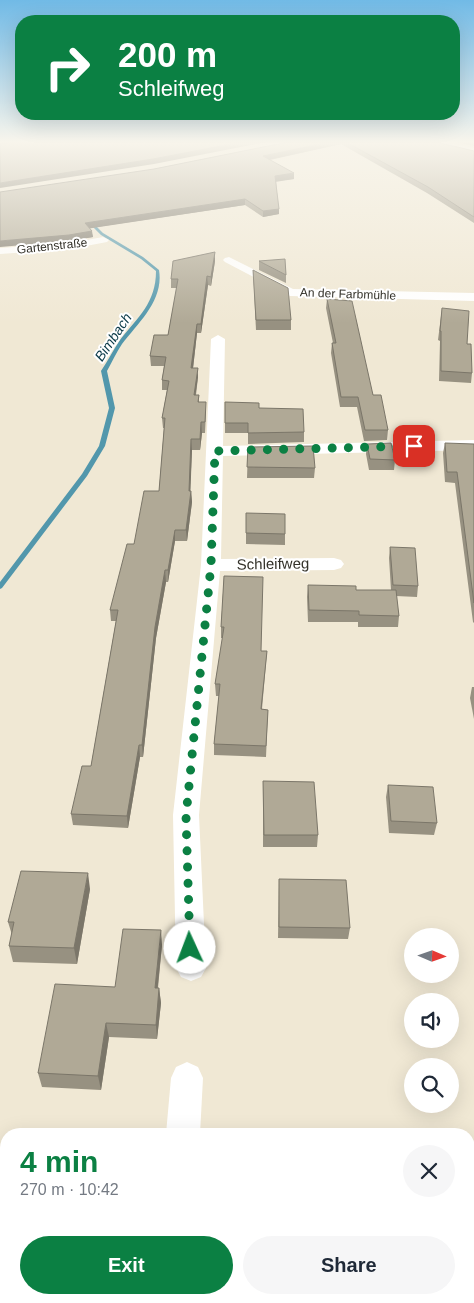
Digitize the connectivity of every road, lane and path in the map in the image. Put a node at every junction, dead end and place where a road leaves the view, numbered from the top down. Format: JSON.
{"nodes":[{"id":1,"x":103,"y":240,"type":"dead end"},
{"id":2,"x":0,"y":251,"type":"edge"},
{"id":3,"x":229,"y":260,"type":"dead end"},
{"id":4,"x":474,"y":297,"type":"edge"},
{"id":5,"x":218,"y":339,"type":"dead end"},
{"id":6,"x":474,"y":445,"type":"edge"},
{"id":7,"x":215,"y":451,"type":"junction"},
{"id":8,"x":334,"y":564,"type":"dead end"},
{"id":9,"x":211,"y":565,"type":"junction"},
{"id":10,"x":191,"y":968,"type":"dead end"},
{"id":11,"x":187,"y":1078,"type":"dead end"},
{"id":12,"x":183,"y":1128,"type":"edge"}],
"edges":[{"from":1,"to":2,"type":"street","name":"Gartenstraße"},
{"from":3,"to":4,"type":"street","name":"An der Farbmühle"},
{"from":5,"to":7,"type":"street"},
{"from":6,"to":7,"type":"street"},
{"from":7,"to":9,"type":"street"},
{"from":8,"to":9,"type":"street","name":"Schleifweg"},
{"from":9,"to":10,"type":"street"},
{"from":11,"to":12,"type":"street"}]}
